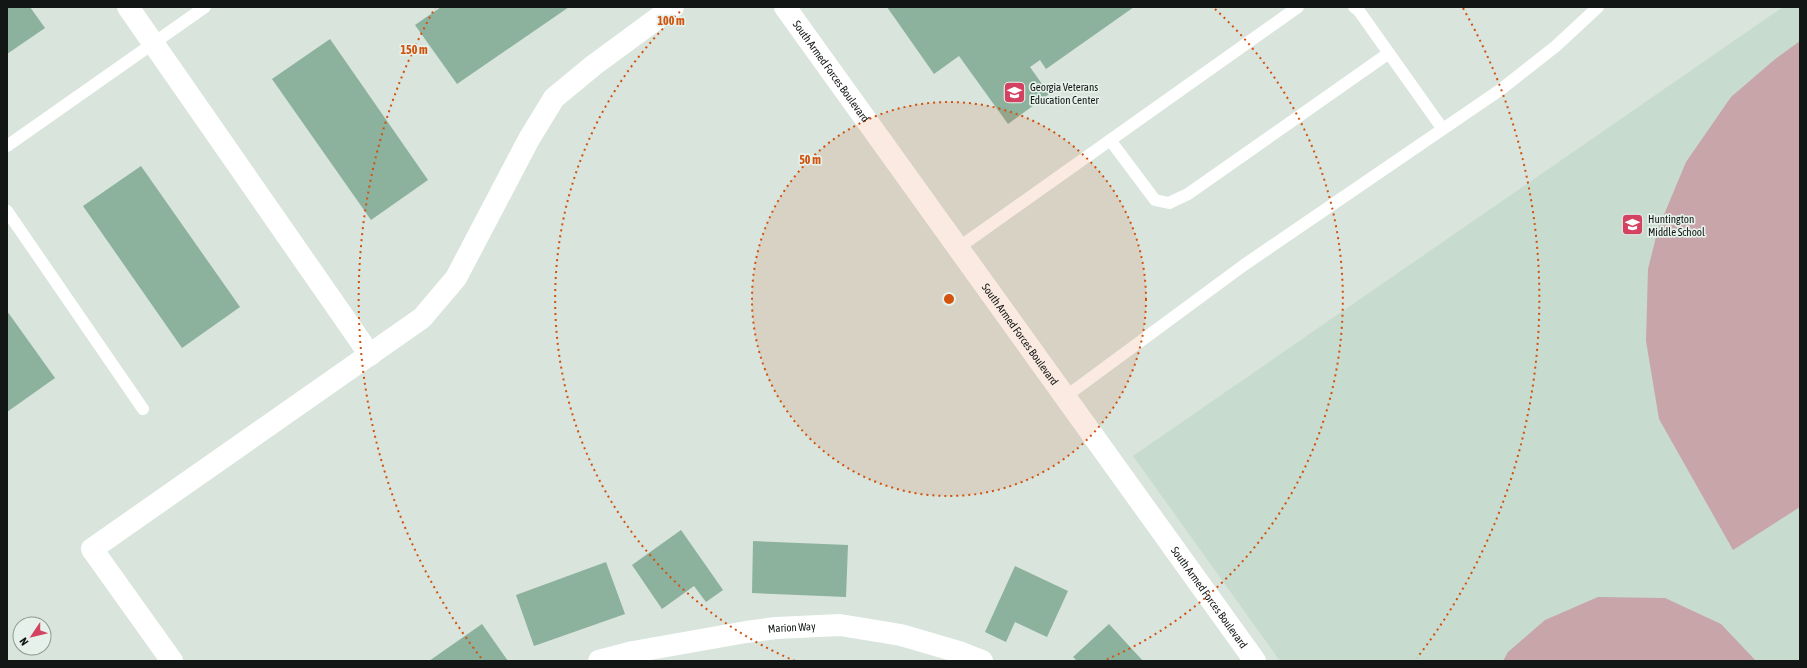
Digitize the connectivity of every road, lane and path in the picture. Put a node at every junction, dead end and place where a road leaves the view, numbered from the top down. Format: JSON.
{"nodes":[{"id":1,"x":128,"y":7,"type":"edge"},
{"id":2,"x":205,"y":7,"type":"edge"},
{"id":3,"x":673,"y":7,"type":"edge"},
{"id":4,"x":785,"y":7,"type":"edge"},
{"id":5,"x":1298,"y":7,"type":"edge"},
{"id":6,"x":1354,"y":7,"type":"edge"},
{"id":7,"x":1598,"y":7,"type":"edge"},
{"id":8,"x":154,"y":43,"type":"junction"},
{"id":9,"x":1389,"y":53,"type":"junction"},
{"id":10,"x":1442,"y":128,"type":"junction"},
{"id":11,"x":1110,"y":140,"type":"junction"},
{"id":12,"x":7,"y":146,"type":"edge"},
{"id":13,"x":7,"y":211,"type":"edge"},
{"id":14,"x":958,"y":248,"type":"junction"},
{"id":15,"x":370,"y":355,"type":"junction"},
{"id":16,"x":1064,"y":397,"type":"junction"},
{"id":17,"x":143,"y":409,"type":"dead end"},
{"id":18,"x":682,"y":652,"type":"edge"},
{"id":19,"x":172,"y":661,"type":"edge"},
{"id":20,"x":599,"y":661,"type":"edge"},
{"id":21,"x":982,"y":661,"type":"edge"},
{"id":22,"x":1255,"y":661,"type":"edge"}],
"edges":[{"from":1,"to":8,"type":"street"},
{"from":2,"to":8,"type":"lane"},
{"from":3,"to":15,"type":"street"},
{"from":4,"to":14,"type":"street","name":"South Armed Forces Boulevard"},
{"from":5,"to":11,"type":"lane"},
{"from":6,"to":9,"type":"lane"},
{"from":7,"to":10,"type":"lane"},
{"from":8,"to":12,"type":"lane"},
{"from":8,"to":15,"type":"street"},
{"from":9,"to":10,"type":"lane"},
{"from":9,"to":11,"type":"lane"},
{"from":10,"to":16,"type":"lane"},
{"from":11,"to":14,"type":"lane"},
{"from":13,"to":17,"type":"lane"},
{"from":14,"to":16,"type":"street","name":"South Armed Forces Boulevard"},
{"from":15,"to":19,"type":"street"},
{"from":16,"to":22,"type":"street","name":"South Armed Forces Boulevard"},
{"from":18,"to":20,"type":"street","name":"Marion Way"},
{"from":18,"to":21,"type":"street","name":"Marion Way"}]}
